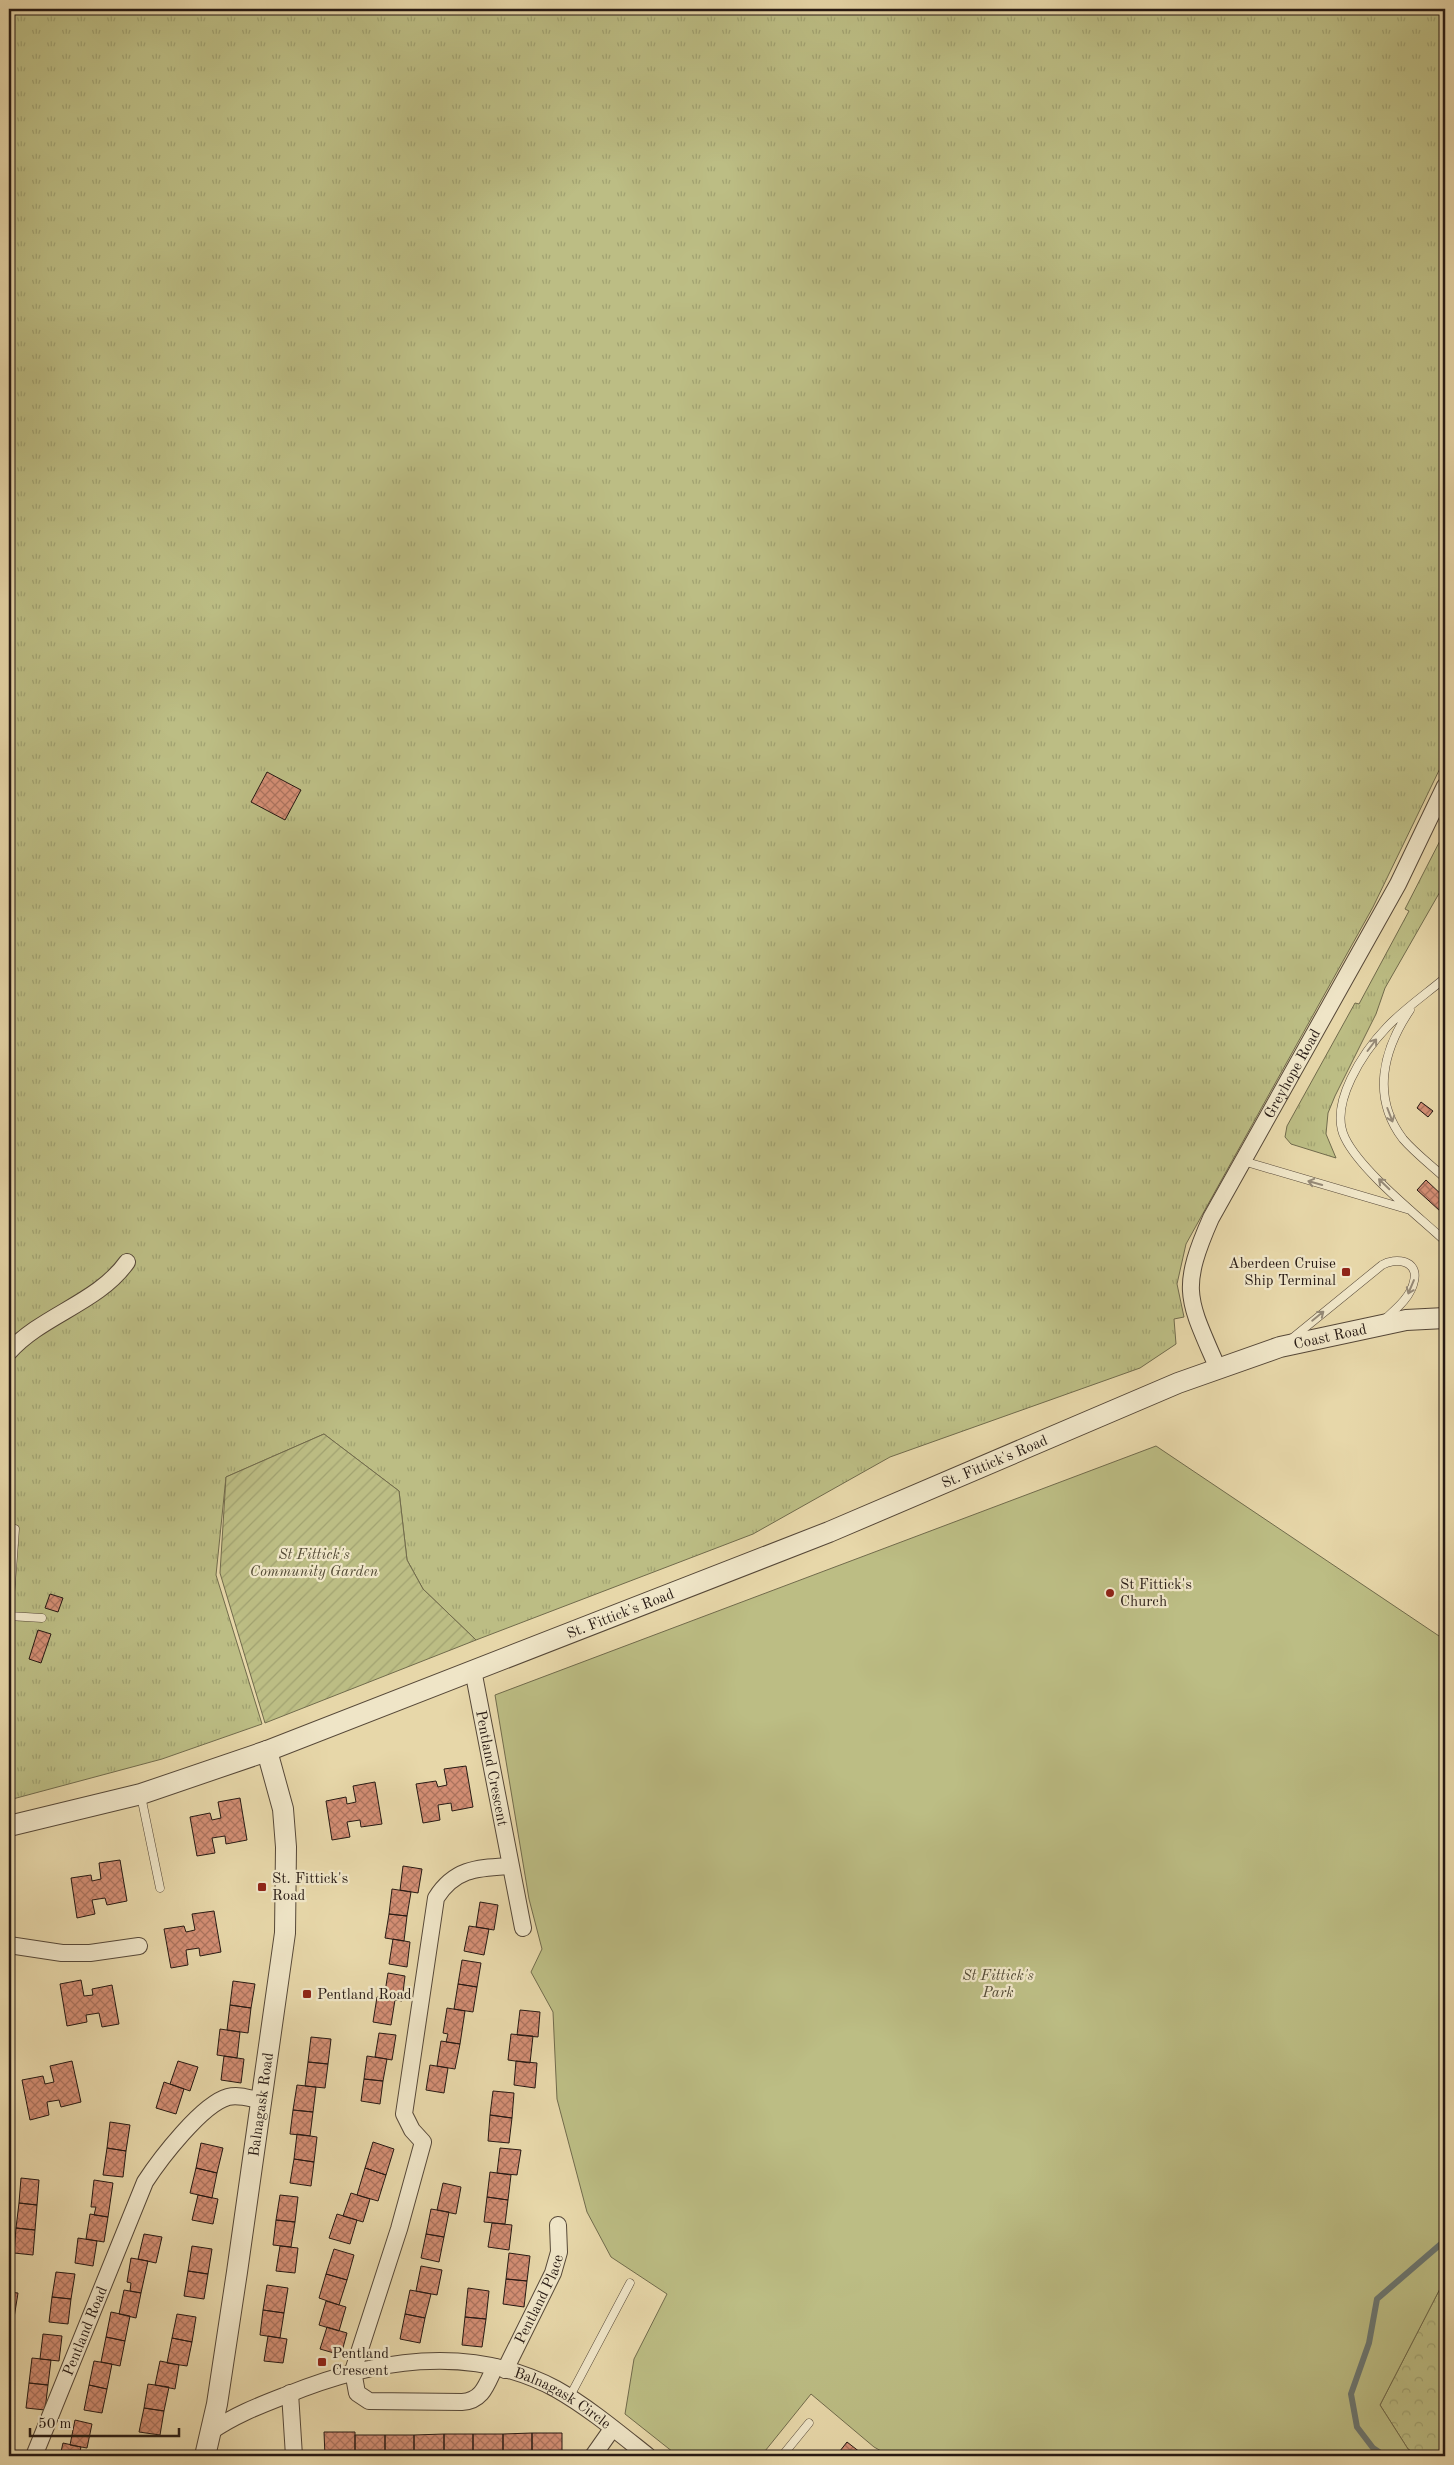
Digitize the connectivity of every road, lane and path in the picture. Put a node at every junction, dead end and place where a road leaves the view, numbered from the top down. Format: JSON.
{"nodes":[{"id":1,"x":1445,"y":786,"type":"edge"},
{"id":2,"x":1445,"y":978,"type":"edge"},
{"id":3,"x":1414,"y":1004,"type":"junction"},
{"id":4,"x":1243,"y":1162,"type":"junction"},
{"id":5,"x":1445,"y":1178,"type":"edge"},
{"id":6,"x":1412,"y":1211,"type":"junction"},
{"id":7,"x":1445,"y":1241,"type":"edge"},
{"id":8,"x":127,"y":1262,"type":"dead end"},
{"id":9,"x":1445,"y":1318,"type":"edge"},
{"id":10,"x":1378,"y":1325,"type":"junction"},
{"id":11,"x":1280,"y":1347,"type":"junction"},
{"id":12,"x":9,"y":1352,"type":"edge"},
{"id":13,"x":1218,"y":1369,"type":"junction"},
{"id":14,"x":9,"y":1528,"type":"edge"},
{"id":15,"x":10,"y":1577,"type":"edge"},
{"id":16,"x":9,"y":1614,"type":"edge"},
{"id":17,"x":42,"y":1618,"type":"dead end"},
{"id":18,"x":473,"y":1670,"type":"junction"},
{"id":19,"x":267,"y":1751,"type":"junction"},
{"id":20,"x":141,"y":1794,"type":"junction"},
{"id":21,"x":9,"y":1826,"type":"edge"},
{"id":22,"x":510,"y":1866,"type":"junction"},
{"id":23,"x":160,"y":1888,"type":"dead end"},
{"id":24,"x":523,"y":1928,"type":"dead end"},
{"id":25,"x":9,"y":1945,"type":"edge"},
{"id":26,"x":139,"y":1946,"type":"dead end"},
{"id":27,"x":263,"y":2101,"type":"junction"},
{"id":28,"x":558,"y":2225,"type":"dead end"},
{"id":29,"x":630,"y":2283,"type":"dead end"},
{"id":30,"x":500,"y":2368,"type":"junction"},
{"id":31,"x":353,"y":2371,"type":"junction"},
{"id":32,"x":290,"y":2394,"type":"junction"},
{"id":33,"x":570,"y":2398,"type":"junction"},
{"id":34,"x":809,"y":2423,"type":"dead end"},
{"id":35,"x":612,"y":2429,"type":"junction"},
{"id":36,"x":210,"y":2432,"type":"junction"},
{"id":37,"x":34,"y":2456,"type":"edge"},
{"id":38,"x":205,"y":2456,"type":"edge"},
{"id":39,"x":294,"y":2456,"type":"edge"},
{"id":40,"x":593,"y":2456,"type":"edge"},
{"id":41,"x":648,"y":2456,"type":"edge"},
{"id":42,"x":782,"y":2456,"type":"edge"}],
"edges":[{"from":1,"to":4,"type":"street","name":"Greyhope Road"},
{"from":2,"to":3,"type":"lane"},
{"from":3,"to":5,"type":"lane","one_way":true},
{"from":6,"to":3,"type":"lane","one_way":true},
{"from":6,"to":4,"type":"lane","one_way":true},
{"from":4,"to":13,"type":"street","name":"Greyhope Road"},
{"from":6,"to":7,"type":"lane"},
{"from":8,"to":12,"type":"street"},
{"from":9,"to":10,"type":"street","name":"Coast Road"},
{"from":10,"to":11,"type":"street","name":"Coast Road"},
{"from":11,"to":10,"type":"lane","one_way":true},
{"from":11,"to":13,"type":"street","name":"Coast Road"},
{"from":13,"to":18,"type":"street","name":"St. Fittick's Road"},
{"from":14,"to":15,"type":"lane"},
{"from":15,"to":16,"type":"lane"},
{"from":16,"to":17,"type":"lane"},
{"from":18,"to":19,"type":"street","name":"St. Fittick's Road"},
{"from":18,"to":22,"type":"street","name":"Pentland Crescent"},
{"from":19,"to":20,"type":"street","name":"St. Fittick's Road"},
{"from":19,"to":27,"type":"street","name":"Balnagask Road"},
{"from":20,"to":21,"type":"street","name":"St. Fittick's Road"},
{"from":20,"to":23,"type":"lane"},
{"from":22,"to":24,"type":"street","name":"Pentland Crescent"},
{"from":22,"to":31,"type":"street"},
{"from":25,"to":26,"type":"street"},
{"from":27,"to":36,"type":"street","name":"Balnagask Road"},
{"from":27,"to":37,"type":"street","name":"Pentland Road"},
{"from":28,"to":30,"type":"street","name":"Pentland Place"},
{"from":29,"to":33,"type":"lane"},
{"from":30,"to":31,"type":"street","name":"Balnagask Circle"},
{"from":30,"to":31,"type":"street","name":"Balnagask Circle"},
{"from":30,"to":33,"type":"street","name":"Balnagask Circle"},
{"from":31,"to":32,"type":"street","name":"Balnagask Circle"},
{"from":32,"to":36,"type":"street","name":"Balnagask Circle"},
{"from":32,"to":39,"type":"street"},
{"from":33,"to":35,"type":"street","name":"Balnagask Circle"},
{"from":34,"to":42,"type":"lane"},
{"from":35,"to":40,"type":"street"},
{"from":35,"to":41,"type":"street","name":"Balnagask Circle"},
{"from":36,"to":38,"type":"street","name":"Balnagask Road"}]}
